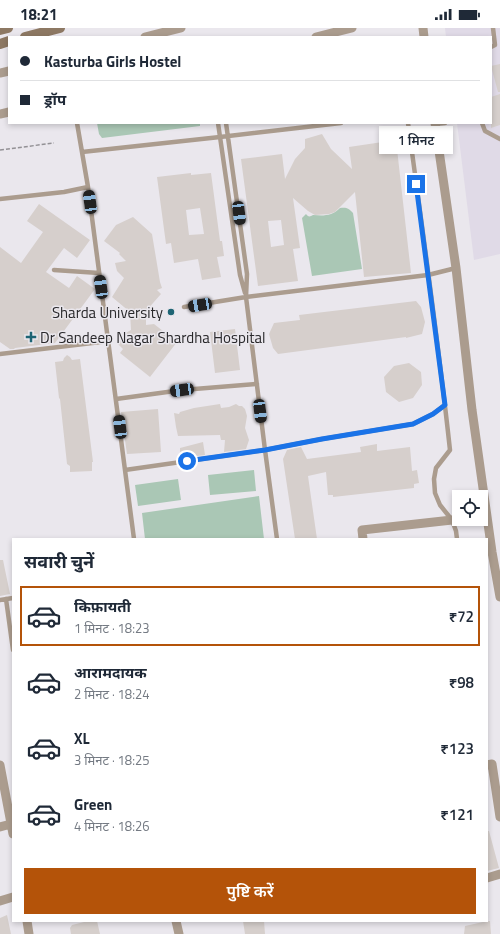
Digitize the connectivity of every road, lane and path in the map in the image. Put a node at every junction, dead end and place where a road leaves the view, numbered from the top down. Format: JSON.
{"nodes":[{"id":1,"x":8,"y":28,"type":"edge"},
{"id":2,"x":60,"y":28,"type":"edge"},
{"id":3,"x":181,"y":28,"type":"edge"},
{"id":4,"x":352,"y":28,"type":"edge"},
{"id":5,"x":493,"y":28,"type":"edge"},
{"id":6,"x":0,"y":30,"type":"edge"},
{"id":7,"x":29,"y":36,"type":"edge"},
{"id":8,"x":149,"y":36,"type":"edge"},
{"id":9,"x":320,"y":36,"type":"edge"},
{"id":10,"x":492,"y":46,"type":"edge"},
{"id":11,"x":77,"y":124,"type":"edge"},
{"id":12,"x":218,"y":124,"type":"edge"},
{"id":13,"x":226,"y":124,"type":"edge"},
{"id":14,"x":332,"y":124,"type":"edge"},
{"id":15,"x":408,"y":124,"type":"edge"},
{"id":16,"x":438,"y":124,"type":"edge"},
{"id":17,"x":482,"y":124,"type":"edge"},
{"id":18,"x":229,"y":136,"type":"junction"},
{"id":19,"x":220,"y":137,"type":"junction"},
{"id":20,"x":500,"y":139,"type":"edge"},
{"id":21,"x":54,"y":143,"type":"dead end"},
{"id":22,"x":0,"y":150,"type":"edge"},
{"id":23,"x":82,"y":152,"type":"junction"},
{"id":24,"x":88,"y":187,"type":"junction"},
{"id":25,"x":0,"y":199,"type":"edge"},
{"id":26,"x":456,"y":268,"type":"junction"},
{"id":27,"x":54,"y":270,"type":"dead end"},
{"id":28,"x":99,"y":273,"type":"junction"},
{"id":29,"x":428,"y":275,"type":"junction"},
{"id":30,"x":246,"y":296,"type":"junction"},
{"id":31,"x":184,"y":307,"type":"dead end"},
{"id":32,"x":108,"y":341,"type":"junction"},
{"id":33,"x":0,"y":354,"type":"edge"},
{"id":34,"x":257,"y":384,"type":"junction"},
{"id":35,"x":116,"y":399,"type":"junction"},
{"id":36,"x":445,"y":405,"type":"junction"},
{"id":37,"x":265,"y":450,"type":"junction"},
{"id":38,"x":125,"y":470,"type":"junction"},
{"id":39,"x":452,"y":520,"type":"joint"},
{"id":40,"x":454,"y":526,"type":"edge"},
{"id":41,"x":134,"y":538,"type":"edge"},
{"id":42,"x":277,"y":538,"type":"edge"},
{"id":43,"x":363,"y":538,"type":"edge"},
{"id":44,"x":457,"y":538,"type":"edge"},
{"id":45,"x":496,"y":551,"type":"edge"},
{"id":46,"x":500,"y":596,"type":"edge"},
{"id":47,"x":12,"y":598,"type":"edge"},
{"id":48,"x":6,"y":599,"type":"junction"},
{"id":49,"x":0,"y":600,"type":"edge"},
{"id":50,"x":12,"y":643,"type":"edge"},
{"id":51,"x":0,"y":765,"type":"edge"},
{"id":52,"x":488,"y":765,"type":"edge"},
{"id":53,"x":2,"y":779,"type":"edge"},
{"id":54,"x":500,"y":814,"type":"edge"},
{"id":55,"x":11,"y":824,"type":"junction"},
{"id":56,"x":0,"y":828,"type":"edge"},
{"id":57,"x":12,"y":829,"type":"edge"},
{"id":58,"x":500,"y":874,"type":"edge"},
{"id":59,"x":488,"y":878,"type":"edge"},
{"id":60,"x":12,"y":897,"type":"edge"},
{"id":61,"x":0,"y":900,"type":"edge"},
{"id":62,"x":27,"y":922,"type":"edge"},
{"id":63,"x":176,"y":922,"type":"edge"},
{"id":64,"x":29,"y":934,"type":"edge"},
{"id":65,"x":179,"y":934,"type":"edge"}],
"edges":[{"from":1,"to":6,"type":"street"},
{"from":2,"to":7,"type":"street"},
{"from":3,"to":8,"type":"street"},
{"from":4,"to":9,"type":"street"},
{"from":5,"to":10,"type":"lane"},
{"from":11,"to":23,"type":"lane"},
{"from":12,"to":19,"type":"lane"},
{"from":13,"to":18,"type":"lane"},
{"from":14,"to":18,"type":"lane"},
{"from":15,"to":29,"type":"lane"},
{"from":16,"to":26,"type":"street"},
{"from":17,"to":20,"type":"lane"},
{"from":18,"to":19,"type":"lane"},
{"from":18,"to":30,"type":"lane"},
{"from":19,"to":23,"type":"lane"},
{"from":19,"to":30,"type":"lane"},
{"from":21,"to":22,"type":"path"},
{"from":23,"to":24,"type":"lane"},
{"from":24,"to":25,"type":"lane"},
{"from":24,"to":28,"type":"lane"},
{"from":26,"to":29,"type":"lane"},
{"from":26,"to":45,"type":"street"},
{"from":27,"to":28,"type":"lane"},
{"from":28,"to":32,"type":"lane"},
{"from":29,"to":30,"type":"lane"},
{"from":29,"to":36,"type":"lane"},
{"from":30,"to":31,"type":"lane"},
{"from":30,"to":34,"type":"lane"},
{"from":32,"to":33,"type":"lane"},
{"from":32,"to":35,"type":"lane"},
{"from":34,"to":35,"type":"lane"},
{"from":34,"to":37,"type":"lane"},
{"from":35,"to":38,"type":"lane"},
{"from":36,"to":37,"type":"lane"},
{"from":36,"to":39,"type":"lane"},
{"from":37,"to":38,"type":"lane"},
{"from":37,"to":42,"type":"lane"},
{"from":38,"to":41,"type":"lane"},
{"from":39,"to":43,"type":"street"},
{"from":40,"to":44,"type":"lane"},
{"from":45,"to":46,"type":"street"},
{"from":47,"to":48,"type":"lane"},
{"from":48,"to":49,"type":"lane"},
{"from":48,"to":50,"type":"lane"},
{"from":51,"to":53,"type":"street"},
{"from":52,"to":54,"type":"street"},
{"from":53,"to":55,"type":"street"},
{"from":55,"to":56,"type":"street"},
{"from":55,"to":57,"type":"street"},
{"from":58,"to":59,"type":"street"},
{"from":60,"to":61,"type":"street"},
{"from":62,"to":64,"type":"street"},
{"from":63,"to":65,"type":"street"}]}
